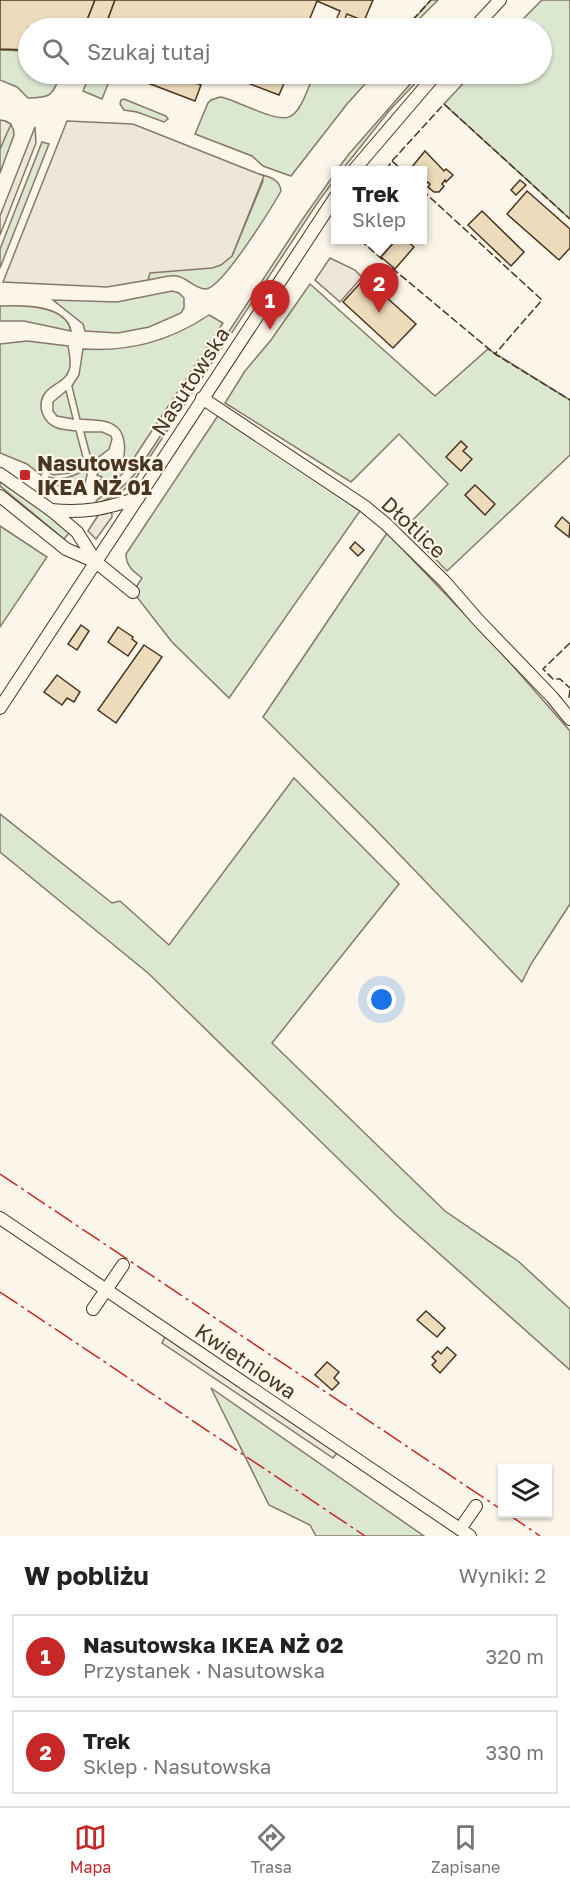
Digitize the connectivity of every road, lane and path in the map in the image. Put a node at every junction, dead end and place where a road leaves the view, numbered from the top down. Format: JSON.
{"nodes":[{"id":1,"x":500,"y":0,"type":"edge"},
{"id":2,"x":483,"y":18,"type":"edge"},
{"id":3,"x":428,"y":84,"type":"edge"},
{"id":4,"x":358,"y":166,"type":"edge"},
{"id":5,"x":331,"y":204,"type":"edge"},
{"id":6,"x":202,"y":398,"type":"junction"},
{"id":7,"x":0,"y":474,"type":"edge"},
{"id":8,"x":0,"y":496,"type":"edge"},
{"id":9,"x":138,"y":498,"type":"junction"},
{"id":10,"x":51,"y":510,"type":"junction"},
{"id":11,"x":96,"y":562,"type":"junction"},
{"id":12,"x":133,"y":591,"type":"dead end"},
{"id":13,"x":0,"y":708,"type":"edge"},
{"id":14,"x":570,"y":719,"type":"edge"},
{"id":15,"x":0,"y":1218,"type":"edge"},
{"id":16,"x":123,"y":1265,"type":"dead end"},
{"id":17,"x":106,"y":1290,"type":"junction"},
{"id":18,"x":93,"y":1309,"type":"dead end"},
{"id":19,"x":476,"y":1506,"type":"dead end"},
{"id":20,"x":465,"y":1532,"type":"edge"}],
"edges":[{"from":1,"to":2,"type":"street"},
{"from":3,"to":4,"type":"street"},
{"from":5,"to":6,"type":"street","name":"Nasutowska"},
{"from":6,"to":9,"type":"street","name":"Nasutowska"},
{"from":6,"to":14,"type":"street","name":"Dłotlice"},
{"from":7,"to":10,"type":"street"},
{"from":8,"to":11,"type":"street"},
{"from":9,"to":10,"type":"street"},
{"from":9,"to":11,"type":"street","name":"Nasutowska"},
{"from":10,"to":11,"type":"street"},
{"from":11,"to":12,"type":"street"},
{"from":11,"to":13,"type":"street","name":"Nasutowska"},
{"from":15,"to":17,"type":"street","name":"Kwietniowa"},
{"from":16,"to":17,"type":"street"},
{"from":17,"to":18,"type":"street"},
{"from":17,"to":20,"type":"street","name":"Kwietniowa"},
{"from":19,"to":20,"type":"street"}]}
